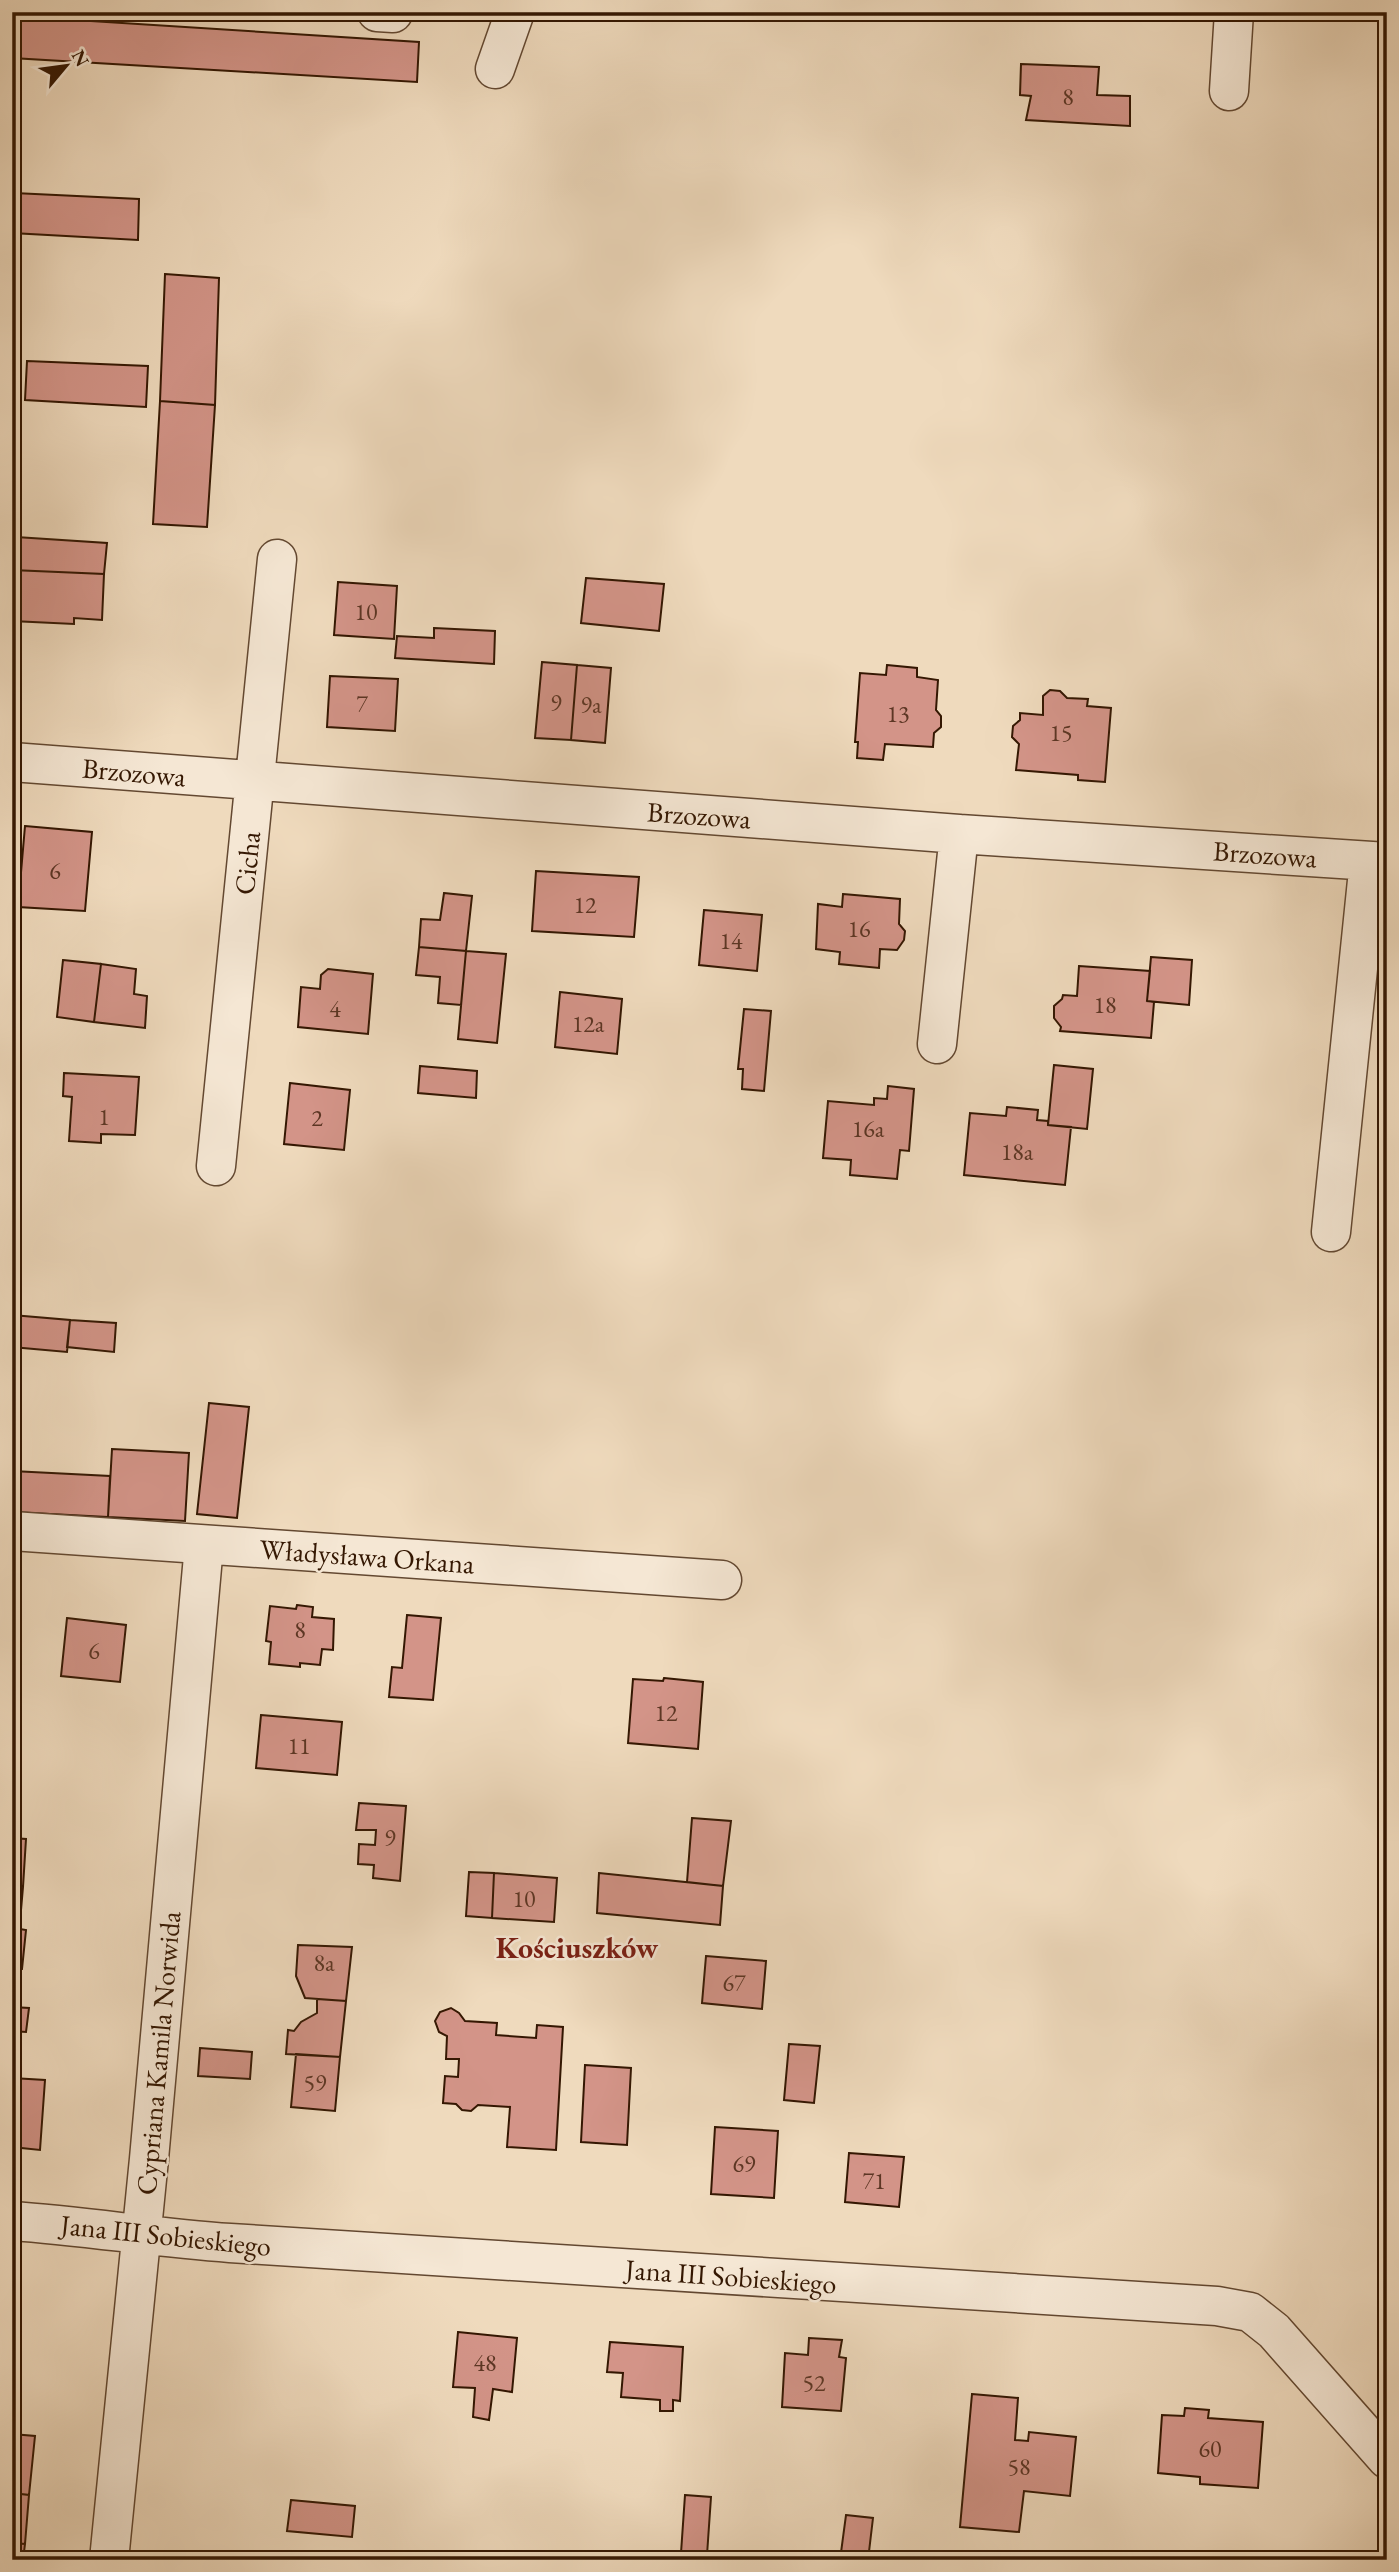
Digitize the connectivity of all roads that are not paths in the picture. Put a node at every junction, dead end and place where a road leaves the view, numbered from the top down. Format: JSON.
{"nodes":[{"id":1,"x":515,"y":12,"type":"edge"},
{"id":2,"x":1234,"y":12,"type":"edge"},
{"id":3,"x":495,"y":69,"type":"dead end"},
{"id":4,"x":1228,"y":91,"type":"dead end"},
{"id":5,"x":277,"y":559,"type":"dead end"},
{"id":6,"x":12,"y":762,"type":"edge"},
{"id":7,"x":255,"y":782,"type":"junction"},
{"id":8,"x":959,"y":834,"type":"junction"},
{"id":9,"x":1378,"y":862,"type":"edge"},
{"id":10,"x":937,"y":1044,"type":"dead end"},
{"id":11,"x":216,"y":1166,"type":"dead end"},
{"id":12,"x":1331,"y":1232,"type":"dead end"},
{"id":13,"x":12,"y":1531,"type":"edge"},
{"id":14,"x":204,"y":1545,"type":"junction"},
{"id":15,"x":722,"y":1580,"type":"dead end"},
{"id":16,"x":12,"y":2221,"type":"edge"},
{"id":17,"x":142,"y":2233,"type":"junction"},
{"id":18,"x":1387,"y":2459,"type":"edge"},
{"id":19,"x":109,"y":2560,"type":"edge"}],
"edges":[{"from":1,"to":3,"type":"street"},
{"from":2,"to":4,"type":"street"},
{"from":5,"to":7,"type":"street","name":"Cicha"},
{"from":6,"to":7,"type":"street","name":"Brzozowa"},
{"from":7,"to":8,"type":"street","name":"Brzozowa"},
{"from":7,"to":11,"type":"street","name":"Cicha"},
{"from":8,"to":9,"type":"street","name":"Brzozowa"},
{"from":8,"to":10,"type":"street"},
{"from":9,"to":12,"type":"street"},
{"from":13,"to":14,"type":"street","name":"Władysława Orkana"},
{"from":14,"to":15,"type":"street","name":"Władysława Orkana"},
{"from":14,"to":17,"type":"street","name":"Cypriana Kamila Norwida"},
{"from":16,"to":17,"type":"street","name":"Jana III Sobieskiego"},
{"from":17,"to":18,"type":"street","name":"Jana III Sobieskiego"},
{"from":17,"to":19,"type":"street","name":"Cypriana Kamila Norwida"}]}
